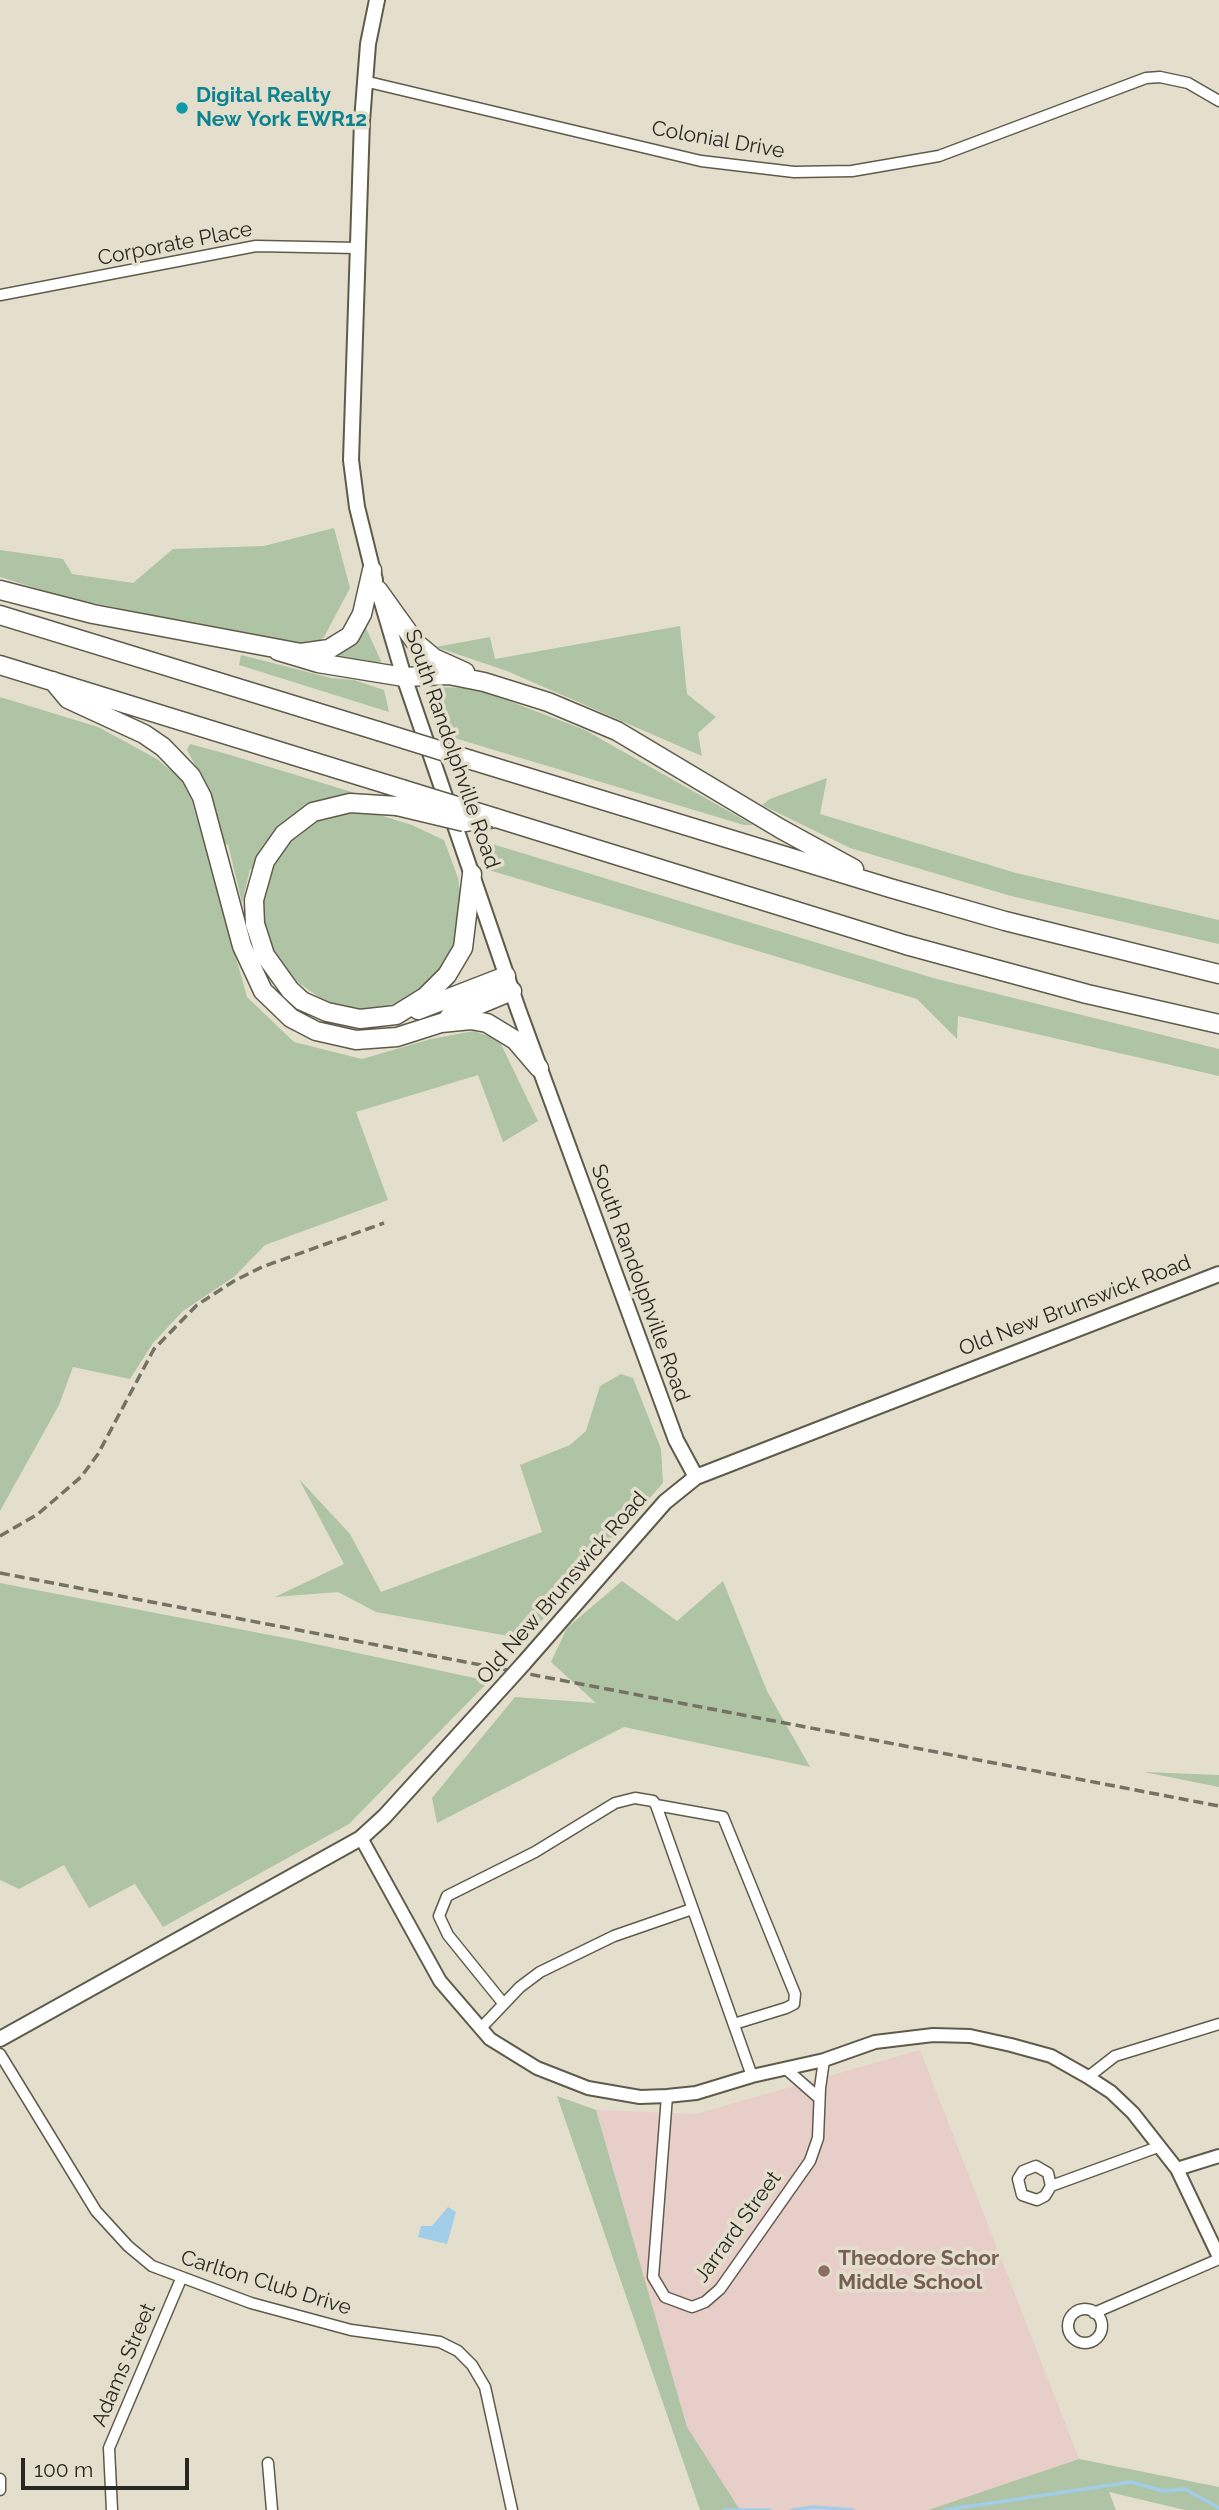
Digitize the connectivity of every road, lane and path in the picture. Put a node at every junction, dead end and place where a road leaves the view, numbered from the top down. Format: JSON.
{"nodes":[{"id":1,"x":377,"y":0,"type":"edge"},
{"id":2,"x":365,"y":81,"type":"junction"},
{"id":3,"x":1219,"y":101,"type":"edge"},
{"id":4,"x":358,"y":248,"type":"junction"},
{"id":5,"x":0,"y":295,"type":"edge"},
{"id":6,"x":372,"y":570,"type":"junction"},
{"id":7,"x":0,"y":590,"type":"edge"},
{"id":8,"x":378,"y":590,"type":"junction"},
{"id":9,"x":0,"y":615,"type":"edge"},
{"id":10,"x":278,"y":651,"type":"junction"},
{"id":11,"x":0,"y":665,"type":"edge"},
{"id":12,"x":404,"y":677,"type":"junction"},
{"id":13,"x":53,"y":681,"type":"junction"},
{"id":14,"x":484,"y":681,"type":"junction"},
{"id":15,"x":400,"y":798,"type":"junction"},
{"id":16,"x":472,"y":874,"type":"junction"},
{"id":17,"x":890,"y":888,"type":"junction"},
{"id":18,"x":1219,"y":974,"type":"edge"},
{"id":19,"x":509,"y":984,"type":"junction"},
{"id":20,"x":396,"y":1015,"type":"junction"},
{"id":21,"x":441,"y":1023,"type":"junction"},
{"id":22,"x":1219,"y":1024,"type":"edge"},
{"id":23,"x":539,"y":1068,"type":"junction"},
{"id":24,"x":1219,"y":1274,"type":"edge"},
{"id":25,"x":696,"y":1477,"type":"junction"},
{"id":26,"x":656,"y":1805,"type":"junction"},
{"id":27,"x":361,"y":1838,"type":"junction"},
{"id":28,"x":692,"y":1909,"type":"junction"},
{"id":29,"x":503,"y":2003,"type":"junction"},
{"id":30,"x":734,"y":2024,"type":"junction"},
{"id":31,"x":1219,"y":2024,"type":"edge"},
{"id":32,"x":480,"y":2029,"type":"junction"},
{"id":33,"x":0,"y":2039,"type":"edge"},
{"id":34,"x":0,"y":2054,"type":"edge"},
{"id":35,"x":824,"y":2060,"type":"junction"},
{"id":36,"x":786,"y":2069,"type":"junction"},
{"id":37,"x":752,"y":2076,"type":"junction"},
{"id":38,"x":1088,"y":2077,"type":"junction"},
{"id":39,"x":667,"y":2096,"type":"junction"},
{"id":40,"x":819,"y":2098,"type":"junction"},
{"id":41,"x":1158,"y":2147,"type":"junction"},
{"id":42,"x":1219,"y":2157,"type":"edge"},
{"id":43,"x":1177,"y":2169,"type":"junction"},
{"id":44,"x":1051,"y":2186,"type":"dead end"},
{"id":45,"x":1219,"y":2258,"type":"edge"},
{"id":46,"x":181,"y":2279,"type":"junction"},
{"id":47,"x":1094,"y":2313,"type":"dead end"},
{"id":48,"x":268,"y":2463,"type":"dead end"},
{"id":49,"x":0,"y":2479,"type":"edge"},
{"id":50,"x":0,"y":2490,"type":"edge"},
{"id":51,"x":112,"y":2510,"type":"edge"},
{"id":52,"x":272,"y":2510,"type":"edge"},
{"id":53,"x":512,"y":2510,"type":"edge"}],
"edges":[{"from":1,"to":2,"type":"main road","name":"South Randolphville Road"},
{"from":2,"to":3,"type":"street","name":"Colonial Drive"},
{"from":2,"to":4,"type":"main road","name":"South Randolphville Road"},
{"from":4,"to":5,"type":"street","name":"Corporate Place"},
{"from":4,"to":6,"type":"main road","name":"South Randolphville Road"},
{"from":6,"to":8,"type":"main road","name":"South Randolphville Road"},
{"from":6,"to":10,"type":"highway"},
{"from":7,"to":10,"type":"highway"},
{"from":8,"to":12,"type":"main road","name":"South Randolphville Road"},
{"from":8,"to":14,"type":"highway"},
{"from":9,"to":17,"type":"highway","bridge":true},
{"from":10,"to":12,"type":"highway"},
{"from":11,"to":13,"type":"highway"},
{"from":12,"to":14,"type":"highway"},
{"from":12,"to":16,"type":"main road","name":"South Randolphville Road"},
{"from":13,"to":15,"type":"highway"},
{"from":13,"to":21,"type":"highway"},
{"from":14,"to":17,"type":"highway"},
{"from":15,"to":20,"type":"highway"},
{"from":15,"to":22,"type":"highway","bridge":true},
{"from":16,"to":19,"type":"main road","name":"South Randolphville Road"},
{"from":16,"to":20,"type":"highway"},
{"from":17,"to":18,"type":"highway"},
{"from":19,"to":20,"type":"highway"},
{"from":19,"to":21,"type":"highway"},
{"from":19,"to":23,"type":"main road","name":"South Randolphville Road"},
{"from":21,"to":23,"type":"highway"},
{"from":23,"to":25,"type":"main road","name":"South Randolphville Road"},
{"from":24,"to":25,"type":"main road","name":"Old New Brunswick Road"},
{"from":25,"to":27,"type":"main road","name":"Old New Brunswick Road","bridge":true},
{"from":26,"to":28,"type":"street"},
{"from":26,"to":29,"type":"street"},
{"from":26,"to":30,"type":"street"},
{"from":27,"to":32,"type":"street"},
{"from":27,"to":33,"type":"main road","name":"Old New Brunswick Road"},
{"from":28,"to":29,"type":"street"},
{"from":28,"to":30,"type":"street"},
{"from":29,"to":32,"type":"street"},
{"from":30,"to":37,"type":"street"},
{"from":31,"to":38,"type":"street"},
{"from":32,"to":39,"type":"street"},
{"from":34,"to":46,"type":"street","name":"Carlton Club Drive"},
{"from":35,"to":36,"type":"street"},
{"from":35,"to":38,"type":"street"},
{"from":35,"to":40,"type":"street","name":"Jarrard Street"},
{"from":36,"to":37,"type":"street"},
{"from":36,"to":40,"type":"street"},
{"from":37,"to":39,"type":"street"},
{"from":38,"to":41,"type":"street"},
{"from":39,"to":40,"type":"street","name":"Jarrard Street"},
{"from":41,"to":43,"type":"street"},
{"from":41,"to":44,"type":"street"},
{"from":42,"to":43,"type":"street"},
{"from":43,"to":45,"type":"street"},
{"from":45,"to":47,"type":"street"},
{"from":46,"to":51,"type":"street","name":"Adams Street"},
{"from":46,"to":53,"type":"street","name":"Carlton Club Drive"},
{"from":48,"to":52,"type":"street"},
{"from":49,"to":50,"type":"street"}]}
